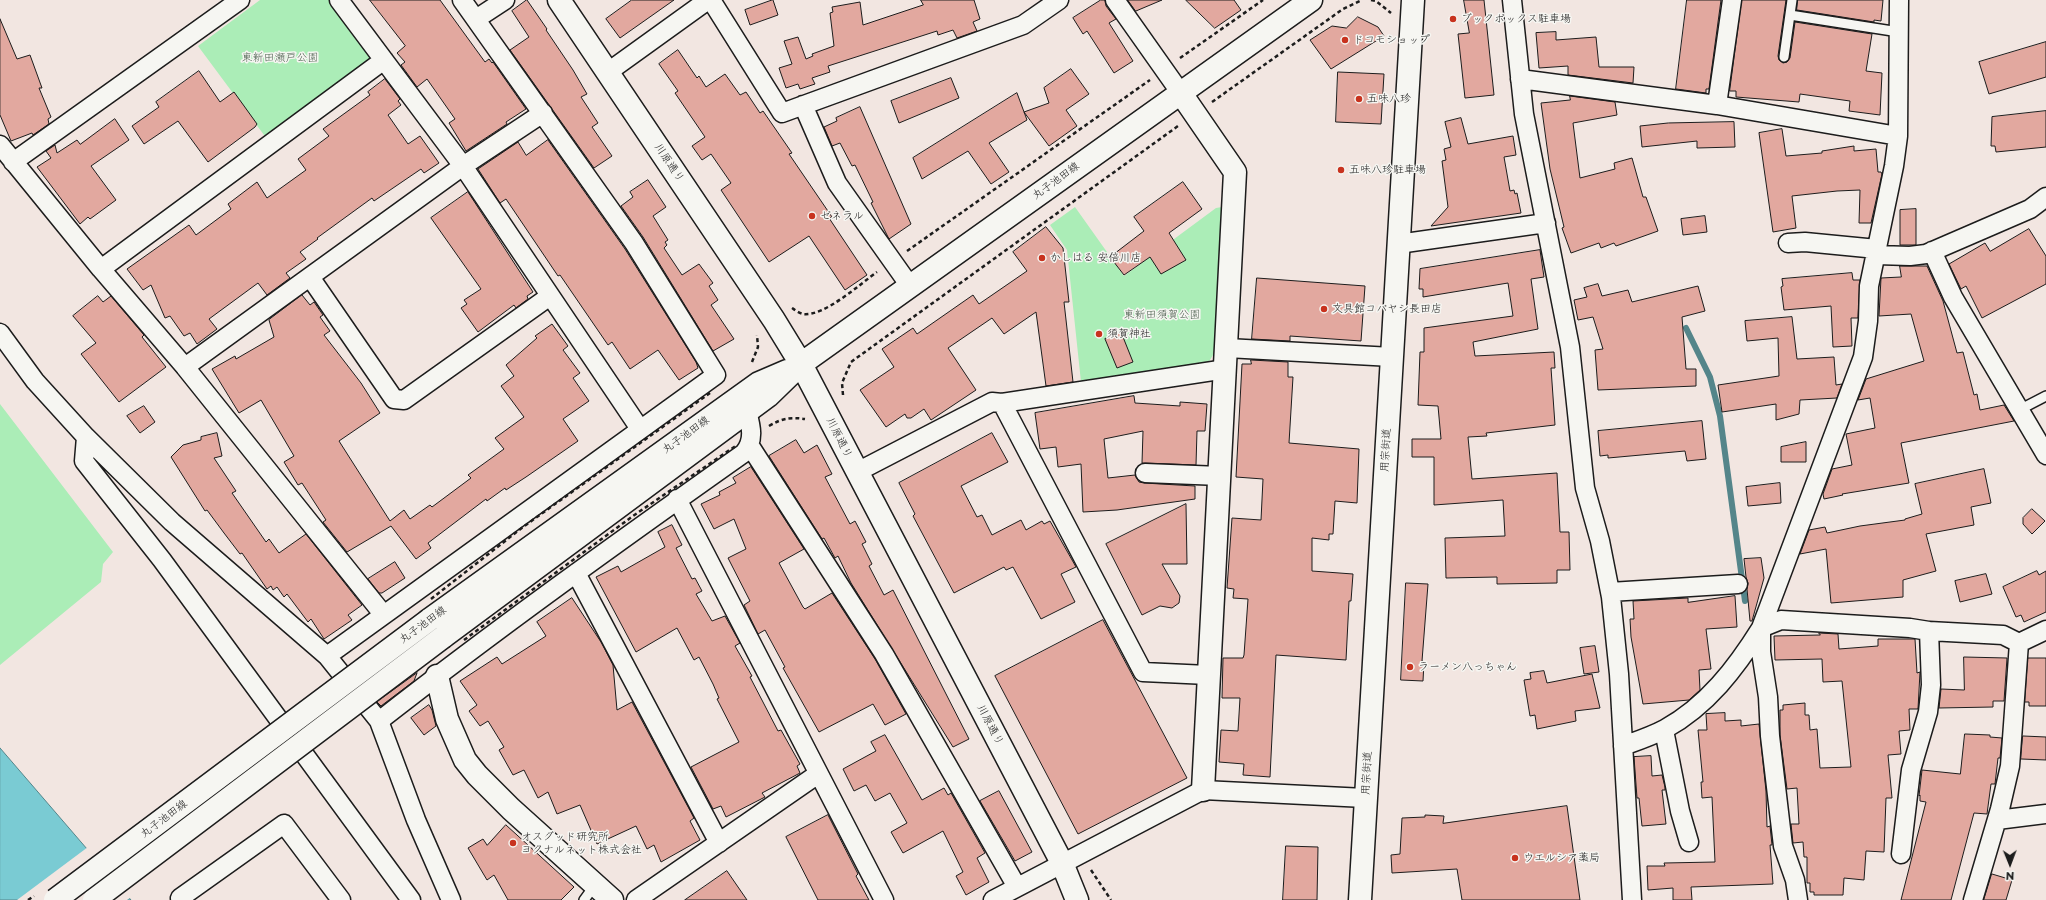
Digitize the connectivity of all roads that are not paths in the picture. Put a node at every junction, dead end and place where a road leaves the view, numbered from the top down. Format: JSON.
{"nodes":[{"id":1,"x":240,"y":0,"type":"edge"},
{"id":2,"x":339,"y":0,"type":"edge"},
{"id":3,"x":462,"y":0,"type":"edge"},
{"id":4,"x":505,"y":0,"type":"edge"},
{"id":5,"x":559,"y":0,"type":"edge"},
{"id":6,"x":709,"y":0,"type":"edge"},
{"id":7,"x":1059,"y":0,"type":"edge"},
{"id":8,"x":1115,"y":0,"type":"edge"},
{"id":9,"x":1311,"y":0,"type":"edge"},
{"id":10,"x":1413,"y":0,"type":"edge"},
{"id":11,"x":1512,"y":0,"type":"edge"},
{"id":12,"x":1732,"y":0,"type":"edge"},
{"id":13,"x":1792,"y":0,"type":"edge"},
{"id":14,"x":1899,"y":0,"type":"edge"},
{"id":15,"x":1790,"y":15,"type":"junction"},
{"id":16,"x":476,"y":19,"type":"junction"},
{"id":17,"x":1898,"y":32,"type":"junction"},
{"id":18,"x":1784,"y":56,"type":"dead end"},
{"id":19,"x":384,"y":60,"type":"junction"},
{"id":20,"x":608,"y":72,"type":"junction"},
{"id":21,"x":1520,"y":79,"type":"junction"},
{"id":22,"x":1180,"y":92,"type":"junction"},
{"id":23,"x":803,"y":105,"type":"junction"},
{"id":24,"x":1717,"y":105,"type":"junction"},
{"id":25,"x":543,"y":113,"type":"junction"},
{"id":26,"x":1898,"y":136,"type":"junction"},
{"id":27,"x":0,"y":145,"type":"edge"},
{"id":28,"x":13,"y":162,"type":"junction"},
{"id":29,"x":462,"y":166,"type":"junction"},
{"id":30,"x":2046,"y":197,"type":"edge"},
{"id":31,"x":1546,"y":223,"type":"junction"},
{"id":32,"x":1788,"y":243,"type":"dead end"},
{"id":33,"x":1398,"y":244,"type":"junction"},
{"id":34,"x":1932,"y":251,"type":"junction"},
{"id":35,"x":1877,"y":252,"type":"junction"},
{"id":36,"x":101,"y":269,"type":"junction"},
{"id":37,"x":310,"y":277,"type":"junction"},
{"id":38,"x":910,"y":286,"type":"junction"},
{"id":39,"x":550,"y":296,"type":"junction"},
{"id":40,"x":0,"y":333,"type":"edge"},
{"id":41,"x":1392,"y":357,"type":"junction"},
{"id":42,"x":1226,"y":358,"type":"junction"},
{"id":43,"x":801,"y":364,"type":"junction"},
{"id":44,"x":184,"y":366,"type":"junction"},
{"id":45,"x":758,"y":382,"type":"junction"},
{"id":46,"x":2046,"y":396,"type":"edge"},
{"id":47,"x":1002,"y":403,"type":"junction"},
{"id":48,"x":747,"y":410,"type":"junction"},
{"id":49,"x":2020,"y":410,"type":"junction"},
{"id":50,"x":640,"y":429,"type":"junction"},
{"id":51,"x":86,"y":437,"type":"junction"},
{"id":52,"x":746,"y":442,"type":"junction"},
{"id":53,"x":2046,"y":455,"type":"edge"},
{"id":54,"x":857,"y":472,"type":"junction"},
{"id":55,"x":1146,"y":473,"type":"dead end"},
{"id":56,"x":1220,"y":476,"type":"junction"},
{"id":57,"x":677,"y":500,"type":"junction"},
{"id":58,"x":576,"y":573,"type":"junction"},
{"id":59,"x":1738,"y":584,"type":"dead end"},
{"id":60,"x":1610,"y":592,"type":"junction"},
{"id":61,"x":382,"y":614,"type":"junction"},
{"id":62,"x":1761,"y":628,"type":"junction"},
{"id":63,"x":2046,"y":630,"type":"edge"},
{"id":64,"x":1929,"y":631,"type":"junction"},
{"id":65,"x":2019,"y":643,"type":"junction"},
{"id":66,"x":327,"y":656,"type":"junction"},
{"id":67,"x":1208,"y":675,"type":"junction"},
{"id":68,"x":437,"y":676,"type":"junction"},
{"id":69,"x":380,"y":721,"type":"junction"},
{"id":70,"x":1664,"y":730,"type":"junction"},
{"id":71,"x":1623,"y":746,"type":"junction"},
{"id":72,"x":818,"y":774,"type":"junction"},
{"id":73,"x":1203,"y":790,"type":"junction"},
{"id":74,"x":1365,"y":798,"type":"junction"},
{"id":75,"x":2046,"y":814,"type":"edge"},
{"id":76,"x":1997,"y":820,"type":"junction"},
{"id":77,"x":1690,"y":842,"type":"dead end"},
{"id":78,"x":719,"y":843,"type":"junction"},
{"id":79,"x":1901,"y":854,"type":"dead end"},
{"id":80,"x":1062,"y":863,"type":"junction"},
{"id":81,"x":1017,"y":887,"type":"junction"},
{"id":82,"x":590,"y":892,"type":"edge"},
{"id":83,"x":180,"y":898,"type":"dead end"},
{"id":84,"x":55,"y":900,"type":"edge"},
{"id":85,"x":94,"y":900,"type":"edge"},
{"id":86,"x":341,"y":900,"type":"edge"},
{"id":87,"x":411,"y":900,"type":"edge"},
{"id":88,"x":451,"y":900,"type":"edge"},
{"id":89,"x":612,"y":900,"type":"edge"},
{"id":90,"x":636,"y":900,"type":"edge"},
{"id":91,"x":884,"y":900,"type":"edge"},
{"id":92,"x":994,"y":900,"type":"edge"},
{"id":93,"x":1077,"y":900,"type":"edge"},
{"id":94,"x":1087,"y":900,"type":"edge"},
{"id":95,"x":1360,"y":900,"type":"edge"},
{"id":96,"x":1632,"y":900,"type":"edge"},
{"id":97,"x":1798,"y":900,"type":"edge"},
{"id":98,"x":1973,"y":900,"type":"edge"}],
"edges":[{"from":1,"to":28,"type":"street"},
{"from":2,"to":19,"type":"street"},
{"from":3,"to":16,"type":"street"},
{"from":4,"to":16,"type":"street"},
{"from":5,"to":20,"type":"street","name":"川原通り"},
{"from":6,"to":20,"type":"street"},
{"from":6,"to":23,"type":"street"},
{"from":7,"to":23,"type":"street"},
{"from":8,"to":22,"type":"street"},
{"from":9,"to":22,"type":"street","name":"丸子池田線"},
{"from":10,"to":33,"type":"street","name":"用宗街道"},
{"from":11,"to":21,"type":"street"},
{"from":12,"to":24,"type":"street"},
{"from":13,"to":15,"type":"lane"},
{"from":14,"to":17,"type":"street"},
{"from":15,"to":17,"type":"lane"},
{"from":15,"to":18,"type":"lane"},
{"from":16,"to":25,"type":"street"},
{"from":17,"to":26,"type":"street"},
{"from":19,"to":29,"type":"street"},
{"from":19,"to":36,"type":"street"},
{"from":20,"to":43,"type":"street","name":"川原通り"},
{"from":21,"to":24,"type":"street"},
{"from":21,"to":31,"type":"street"},
{"from":22,"to":38,"type":"street","name":"丸子池田線"},
{"from":22,"to":42,"type":"street"},
{"from":23,"to":38,"type":"street"},
{"from":24,"to":26,"type":"street"},
{"from":25,"to":29,"type":"street"},
{"from":25,"to":50,"type":"street"},
{"from":26,"to":35,"type":"street"},
{"from":27,"to":28,"type":"street"},
{"from":28,"to":36,"type":"street"},
{"from":29,"to":37,"type":"street"},
{"from":29,"to":39,"type":"street"},
{"from":30,"to":34,"type":"street"},
{"from":31,"to":33,"type":"street"},
{"from":31,"to":60,"type":"street"},
{"from":32,"to":35,"type":"street"},
{"from":33,"to":41,"type":"street","name":"用宗街道"},
{"from":34,"to":35,"type":"street"},
{"from":34,"to":49,"type":"street"},
{"from":35,"to":62,"type":"street"},
{"from":36,"to":44,"type":"street"},
{"from":37,"to":39,"type":"street"},
{"from":37,"to":44,"type":"street"},
{"from":38,"to":43,"type":"street","name":"丸子池田線"},
{"from":39,"to":50,"type":"street"},
{"from":40,"to":51,"type":"street"},
{"from":41,"to":42,"type":"street"},
{"from":41,"to":74,"type":"street","name":"用宗街道"},
{"from":42,"to":47,"type":"street"},
{"from":42,"to":56,"type":"street"},
{"from":43,"to":45,"type":"street","name":"丸子池田線"},
{"from":43,"to":54,"type":"street","name":"川原通り"},
{"from":44,"to":61,"type":"street"},
{"from":45,"to":48,"type":"street","name":"丸子池田線"},
{"from":45,"to":84,"type":"street","name":"丸子池田線","bridge":true},
{"from":46,"to":49,"type":"lane"},
{"from":47,"to":54,"type":"street"},
{"from":47,"to":67,"type":"street"},
{"from":48,"to":52,"type":"street"},
{"from":48,"to":85,"type":"street","name":"丸子池田線","bridge":true},
{"from":49,"to":53,"type":"street"},
{"from":50,"to":61,"type":"street"},
{"from":51,"to":66,"type":"street"},
{"from":51,"to":87,"type":"street"},
{"from":52,"to":57,"type":"street"},
{"from":52,"to":81,"type":"street"},
{"from":54,"to":80,"type":"street","name":"川原通り"},
{"from":55,"to":56,"type":"street"},
{"from":56,"to":67,"type":"street"},
{"from":57,"to":58,"type":"street"},
{"from":57,"to":72,"type":"street"},
{"from":58,"to":68,"type":"street"},
{"from":58,"to":78,"type":"street"},
{"from":59,"to":60,"type":"street"},
{"from":60,"to":71,"type":"street"},
{"from":61,"to":66,"type":"street"},
{"from":62,"to":64,"type":"street"},
{"from":62,"to":70,"type":"street"},
{"from":62,"to":97,"type":"street"},
{"from":63,"to":65,"type":"street"},
{"from":64,"to":65,"type":"street"},
{"from":64,"to":79,"type":"street"},
{"from":65,"to":76,"type":"street"},
{"from":66,"to":69,"type":"street"},
{"from":67,"to":73,"type":"street"},
{"from":68,"to":69,"type":"street"},
{"from":68,"to":82,"type":"street"},
{"from":69,"to":88,"type":"street"},
{"from":70,"to":71,"type":"street"},
{"from":70,"to":77,"type":"street"},
{"from":71,"to":96,"type":"street"},
{"from":72,"to":78,"type":"street"},
{"from":72,"to":91,"type":"street"},
{"from":73,"to":74,"type":"street"},
{"from":73,"to":80,"type":"street"},
{"from":74,"to":95,"type":"street","name":"用宗街道"},
{"from":75,"to":76,"type":"street"},
{"from":76,"to":98,"type":"street"},
{"from":78,"to":90,"type":"street"},
{"from":80,"to":81,"type":"street"},
{"from":80,"to":93,"type":"street","name":"川原通り"},
{"from":80,"to":94,"type":"street"},
{"from":81,"to":92,"type":"street"},
{"from":82,"to":89,"type":"street"},
{"from":83,"to":86,"type":"street"}]}
